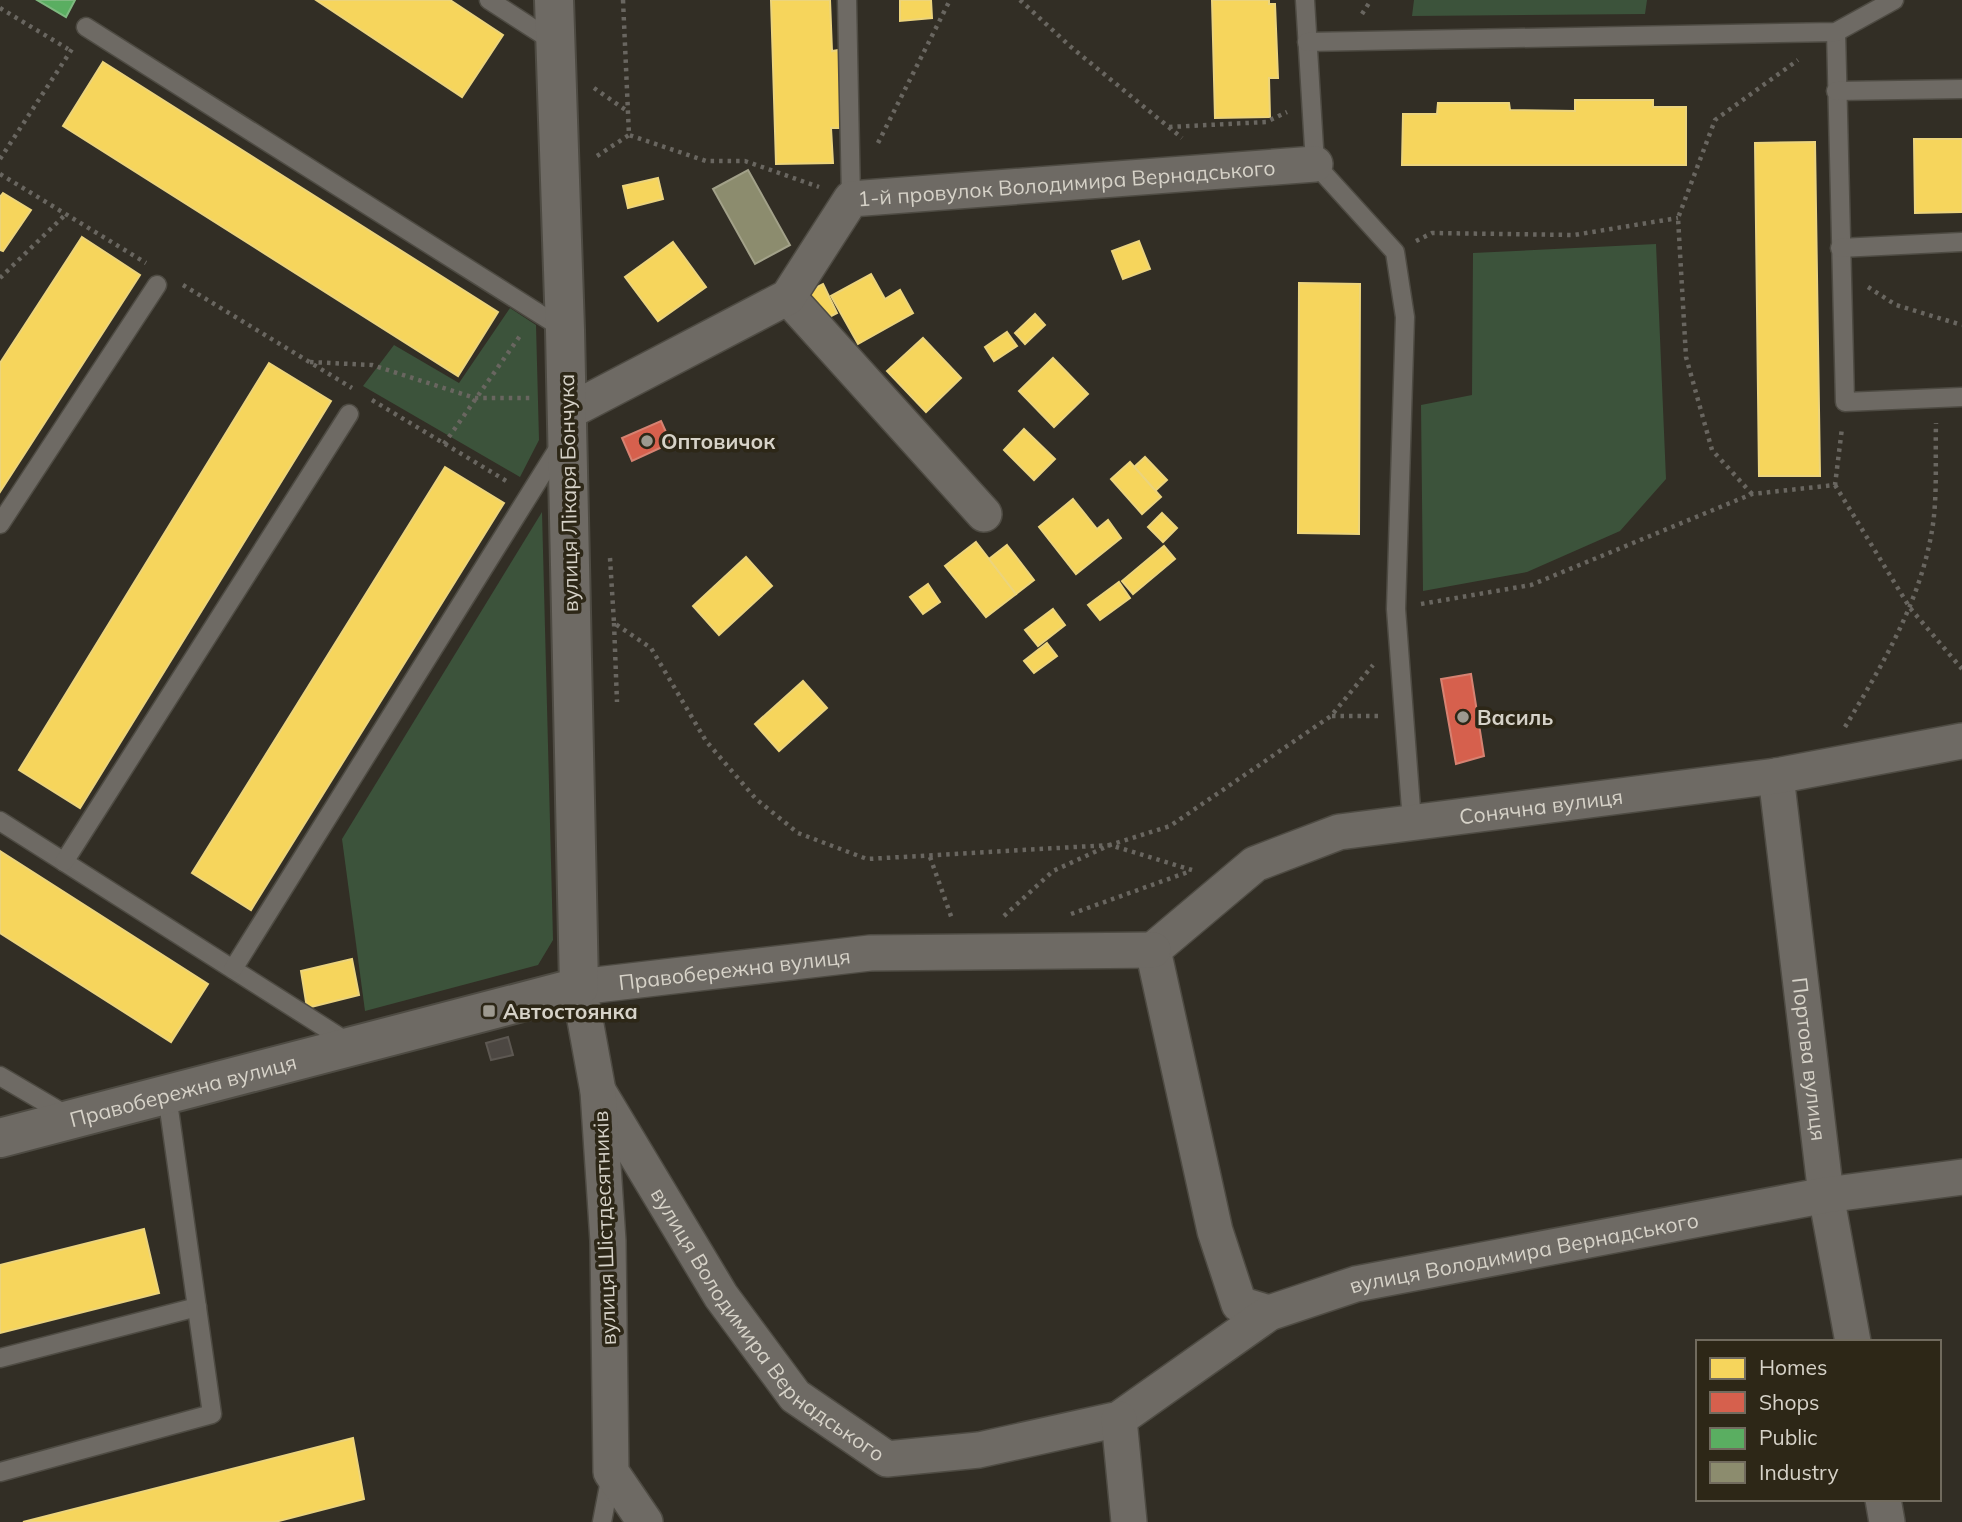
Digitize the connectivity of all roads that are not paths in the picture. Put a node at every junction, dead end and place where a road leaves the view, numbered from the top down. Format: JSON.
{"nodes":[{"id":1,"x":489,"y":0,"type":"edge"},
{"id":2,"x":554,"y":0,"type":"edge"},
{"id":3,"x":847,"y":0,"type":"edge"},
{"id":4,"x":1305,"y":0,"type":"edge"},
{"id":5,"x":1894,"y":0,"type":"edge"},
{"id":6,"x":86,"y":27,"type":"road end"},
{"id":7,"x":1836,"y":32,"type":"junction"},
{"id":8,"x":1307,"y":42,"type":"junction"},
{"id":9,"x":556,"y":43,"type":"junction"},
{"id":10,"x":1962,"y":89,"type":"edge"},
{"id":11,"x":1836,"y":91,"type":"junction"},
{"id":12,"x":1315,"y":164,"type":"junction"},
{"id":13,"x":851,"y":199,"type":"junction"},
{"id":14,"x":1962,"y":243,"type":"edge"},
{"id":15,"x":1840,"y":248,"type":"junction"},
{"id":16,"x":157,"y":285,"type":"dead end"},
{"id":17,"x":788,"y":297,"type":"junction"},
{"id":18,"x":551,"y":321,"type":"junction"},
{"id":19,"x":1962,"y":397,"type":"edge"},
{"id":20,"x":349,"y":414,"type":"dead end"},
{"id":21,"x":567,"y":415,"type":"junction"},
{"id":22,"x":984,"y":514,"type":"dead end"},
{"id":23,"x":0,"y":524,"type":"edge"},
{"id":24,"x":1962,"y":741,"type":"edge"},
{"id":25,"x":1776,"y":776,"type":"junction"},
{"id":26,"x":0,"y":821,"type":"edge"},
{"id":27,"x":1412,"y":822,"type":"junction"},
{"id":28,"x":64,"y":862,"type":"junction"},
{"id":29,"x":1153,"y":950,"type":"junction"},
{"id":30,"x":233,"y":969,"type":"junction"},
{"id":31,"x":579,"y":987,"type":"junction"},
{"id":32,"x":355,"y":1046,"type":"junction"},
{"id":33,"x":0,"y":1076,"type":"edge"},
{"id":34,"x":598,"y":1091,"type":"junction"},
{"id":35,"x":167,"y":1095,"type":"junction"},
{"id":36,"x":74,"y":1119,"type":"junction"},
{"id":37,"x":0,"y":1138,"type":"edge"},
{"id":38,"x":1962,"y":1177,"type":"edge"},
{"id":39,"x":1826,"y":1195,"type":"junction"},
{"id":40,"x":197,"y":1307,"type":"junction"},
{"id":41,"x":1269,"y":1313,"type":"junction"},
{"id":42,"x":1853,"y":1340,"type":"edge"},
{"id":43,"x":0,"y":1358,"type":"edge"},
{"id":44,"x":1119,"y":1419,"type":"junction"},
{"id":45,"x":0,"y":1472,"type":"edge"},
{"id":46,"x":611,"y":1472,"type":"junction"},
{"id":47,"x":1883,"y":1501,"type":"edge"},
{"id":48,"x":602,"y":1522,"type":"edge"},
{"id":49,"x":645,"y":1522,"type":"edge"},
{"id":50,"x":1129,"y":1522,"type":"edge"},
{"id":51,"x":1887,"y":1522,"type":"edge"}],
"edges":[{"from":1,"to":9,"type":"lane"},
{"from":2,"to":9,"type":"street","name":"вулиця Лікаря Бончука"},
{"from":3,"to":13,"type":"lane"},
{"from":4,"to":8,"type":"lane"},
{"from":5,"to":7,"type":"lane"},
{"from":6,"to":18,"type":"lane"},
{"from":7,"to":8,"type":"lane"},
{"from":7,"to":11,"type":"lane"},
{"from":8,"to":12,"type":"lane"},
{"from":9,"to":18,"type":"street","name":"вулиця Лікаря Бончука"},
{"from":10,"to":11,"type":"lane"},
{"from":11,"to":15,"type":"lane"},
{"from":12,"to":13,"type":"street","name":"1-й провулок Володимира Вернадського"},
{"from":12,"to":27,"type":"lane"},
{"from":13,"to":17,"type":"street","name":"1-й провулок Володимира Вернадського"},
{"from":14,"to":15,"type":"lane"},
{"from":15,"to":19,"type":"lane"},
{"from":16,"to":23,"type":"lane"},
{"from":17,"to":21,"type":"street"},
{"from":17,"to":22,"type":"street"},
{"from":18,"to":21,"type":"street","name":"вулиця Лікаря Бончука"},
{"from":20,"to":28,"type":"lane"},
{"from":21,"to":30,"type":"lane"},
{"from":21,"to":31,"type":"street","name":"вулиця Лікаря Бончука"},
{"from":24,"to":25,"type":"street","name":"Сонячна вулиця"},
{"from":25,"to":27,"type":"street","name":"Сонячна вулиця"},
{"from":25,"to":39,"type":"street","name":"Портова вулиця"},
{"from":26,"to":28,"type":"lane"},
{"from":27,"to":29,"type":"street","name":"Сонячна вулиця"},
{"from":28,"to":30,"type":"lane"},
{"from":29,"to":31,"type":"street","name":"Правобережна вулиця"},
{"from":29,"to":41,"type":"street"},
{"from":30,"to":32,"type":"lane"},
{"from":31,"to":32,"type":"street","name":"Правобережна вулиця"},
{"from":31,"to":34,"type":"street","name":"вулиця Шістдесятників"},
{"from":32,"to":35,"type":"street","name":"Правобережна вулиця"},
{"from":33,"to":36,"type":"lane"},
{"from":34,"to":44,"type":"street","name":"вулиця Володимира Вернадського"},
{"from":34,"to":46,"type":"street","name":"вулиця Шістдесятників"},
{"from":35,"to":36,"type":"street","name":"Правобережна вулиця"},
{"from":35,"to":40,"type":"lane"},
{"from":36,"to":37,"type":"street","name":"Правобережна вулиця"},
{"from":38,"to":39,"type":"street","name":"вулиця Володимира Вернадського"},
{"from":39,"to":41,"type":"street","name":"вулиця Володимира Вернадського"},
{"from":39,"to":42,"type":"street","name":"Портова вулиця"},
{"from":40,"to":43,"type":"lane"},
{"from":40,"to":45,"type":"lane"},
{"from":41,"to":44,"type":"street","name":"вулиця Володимира Вернадського"},
{"from":44,"to":50,"type":"street"},
{"from":46,"to":48,"type":"lane","name":"вулиця Шістдесятників"},
{"from":46,"to":49,"type":"street"},
{"from":47,"to":51,"type":"street"}]}
